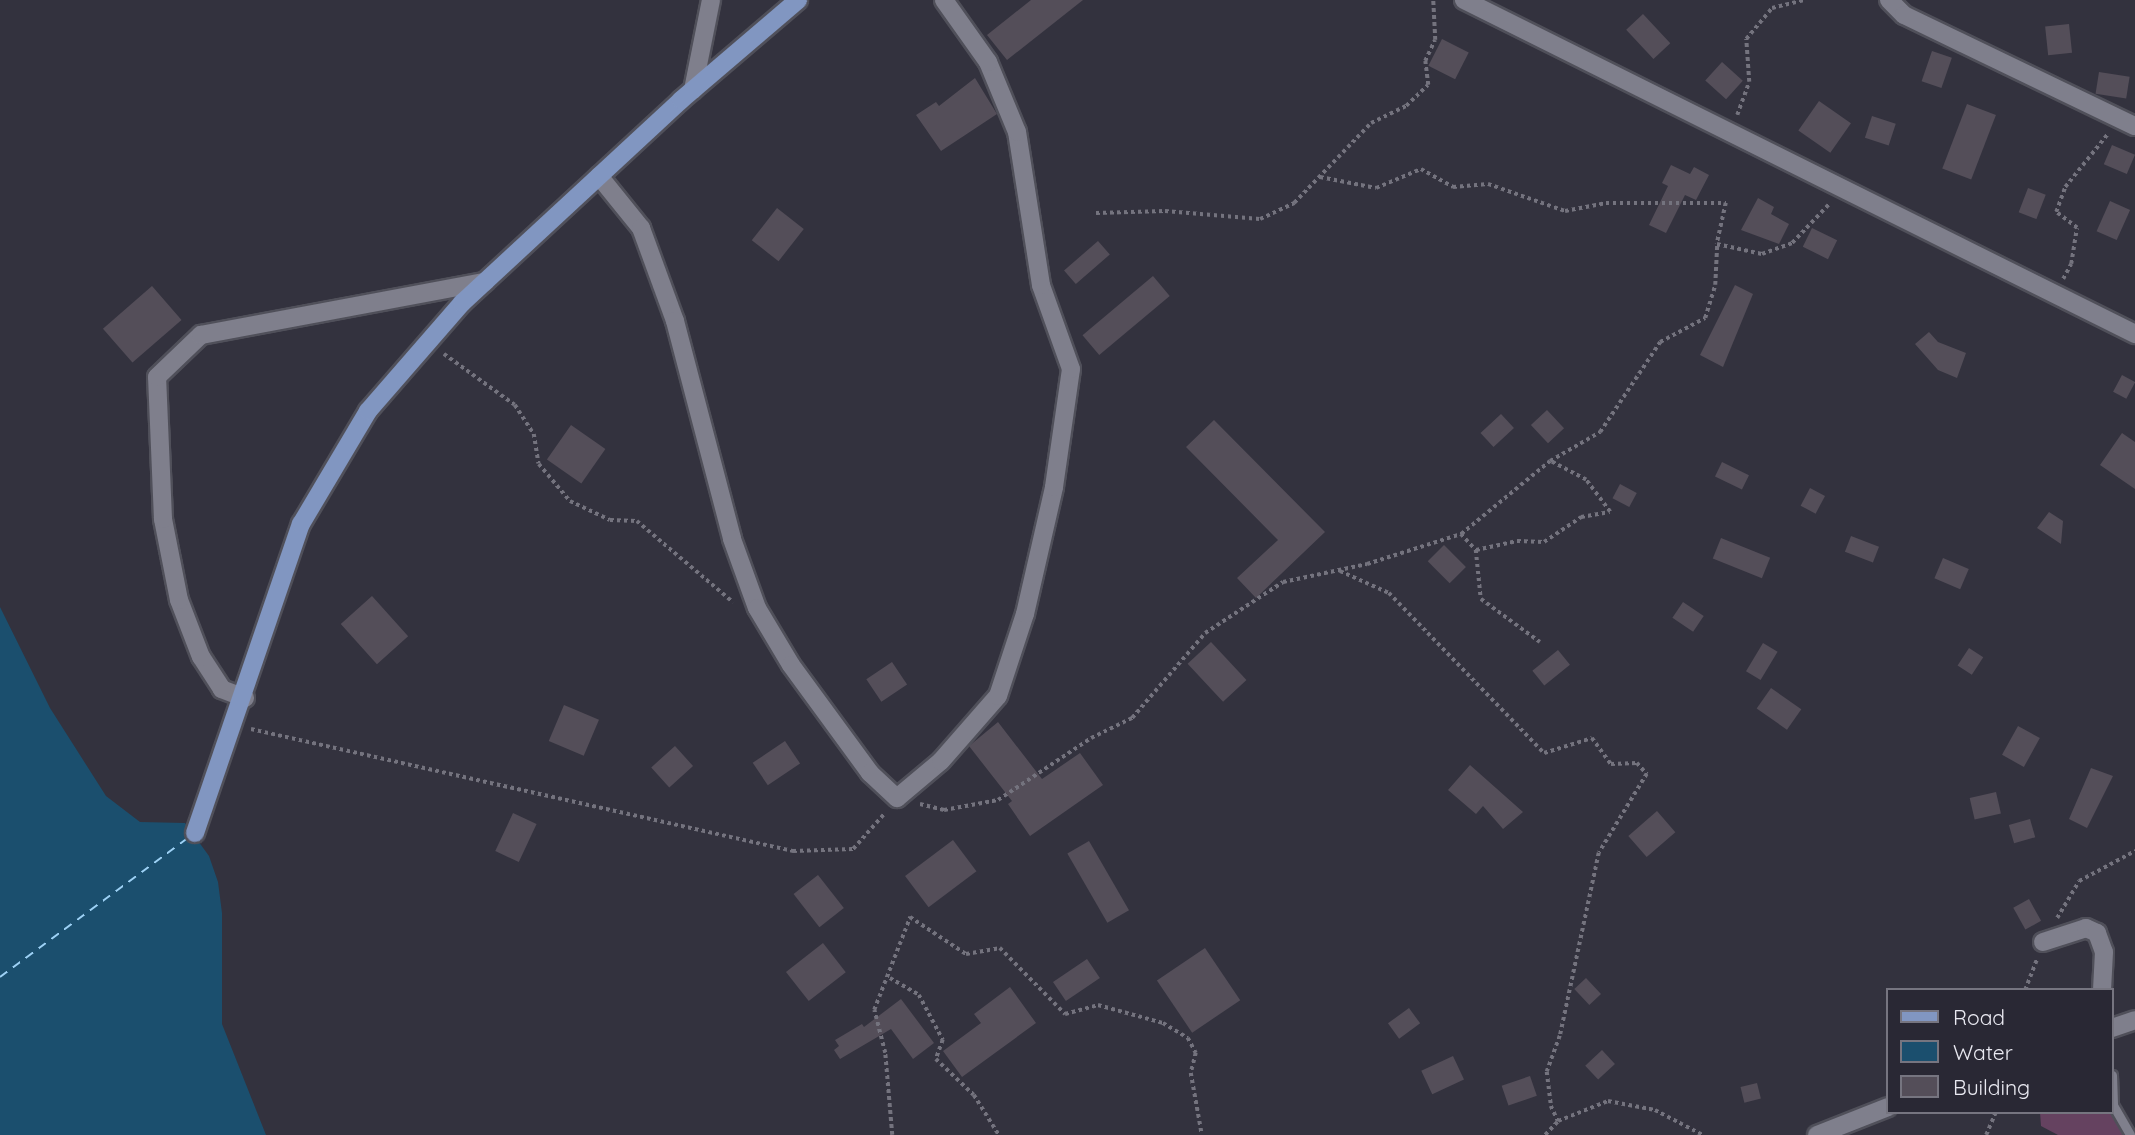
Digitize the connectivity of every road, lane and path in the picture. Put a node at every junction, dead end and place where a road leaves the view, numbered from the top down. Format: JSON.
{"nodes":[{"id":1,"x":711,"y":0,"type":"edge"},
{"id":2,"x":798,"y":0,"type":"edge"},
{"id":3,"x":944,"y":0,"type":"edge"},
{"id":4,"x":1433,"y":0,"type":"edge"},
{"id":5,"x":1464,"y":0,"type":"edge"},
{"id":6,"x":1773,"y":0,"type":"edge"},
{"id":7,"x":1805,"y":0,"type":"edge"},
{"id":8,"x":1889,"y":0,"type":"edge"},
{"id":9,"x":1772,"y":8,"type":"junction"},
{"id":10,"x":693,"y":90,"type":"junction"},
{"id":11,"x":2128,"y":123,"type":"edge"},
{"id":12,"x":1731,"y":133,"type":"junction"},
{"id":13,"x":599,"y":176,"type":"junction"},
{"id":14,"x":1320,"y":177,"type":"junction"},
{"id":15,"x":1843,"y":189,"type":"junction"},
{"id":16,"x":1096,"y":213,"type":"dead end"},
{"id":17,"x":1717,"y":244,"type":"junction"},
{"id":18,"x":485,"y":282,"type":"junction"},
{"id":19,"x":2054,"y":294,"type":"junction"},
{"id":20,"x":2135,"y":334,"type":"edge"},
{"id":21,"x":428,"y":342,"type":"junction"},
{"id":22,"x":1549,"y":461,"type":"junction"},
{"id":23,"x":1461,"y":534,"type":"junction"},
{"id":24,"x":1476,"y":550,"type":"junction"},
{"id":25,"x":1338,"y":571,"type":"junction"},
{"id":26,"x":738,"y":605,"type":"dead end"},
{"id":27,"x":1540,"y":642,"type":"dead end"},
{"id":28,"x":245,"y":698,"type":"junction"},
{"id":29,"x":234,"y":725,"type":"junction"},
{"id":30,"x":897,"y":798,"type":"junction"},
{"id":31,"x":195,"y":833,"type":"dead end"},
{"id":32,"x":2043,"y":942,"type":"dead end"},
{"id":33,"x":890,"y":978,"type":"junction"},
{"id":34,"x":2102,"y":988,"type":"edge"},
{"id":35,"x":2135,"y":1020,"type":"edge"},
{"id":36,"x":2114,"y":1027,"type":"edge"},
{"id":37,"x":2114,"y":1107,"type":"edge"},
{"id":38,"x":1886,"y":1108,"type":"edge"},
{"id":39,"x":1995,"y":1114,"type":"edge"},
{"id":40,"x":1558,"y":1121,"type":"junction"},
{"id":41,"x":892,"y":1135,"type":"edge"},
{"id":42,"x":999,"y":1135,"type":"edge"},
{"id":43,"x":1202,"y":1135,"type":"edge"},
{"id":44,"x":1545,"y":1135,"type":"edge"},
{"id":45,"x":1703,"y":1135,"type":"edge"},
{"id":46,"x":1817,"y":1135,"type":"edge"},
{"id":47,"x":1986,"y":1135,"type":"edge"},
{"id":48,"x":2130,"y":1135,"type":"edge"}],
"edges":[{"from":1,"to":10,"type":"street"},
{"from":2,"to":10,"type":"main road"},
{"from":3,"to":30,"type":"street"},
{"from":4,"to":14,"type":"path"},
{"from":5,"to":12,"type":"street"},
{"from":6,"to":9,"type":"path"},
{"from":7,"to":9,"type":"path"},
{"from":8,"to":11,"type":"street"},
{"from":9,"to":12,"type":"path"},
{"from":10,"to":13,"type":"main road"},
{"from":11,"to":19,"type":"path"},
{"from":12,"to":15,"type":"street"},
{"from":13,"to":18,"type":"main road"},
{"from":13,"to":30,"type":"street"},
{"from":14,"to":16,"type":"path"},
{"from":14,"to":17,"type":"path"},
{"from":15,"to":17,"type":"path"},
{"from":15,"to":19,"type":"street"},
{"from":17,"to":22,"type":"path"},
{"from":18,"to":21,"type":"main road"},
{"from":18,"to":28,"type":"street"},
{"from":19,"to":20,"type":"street"},
{"from":21,"to":26,"type":"path"},
{"from":21,"to":28,"type":"main road"},
{"from":22,"to":23,"type":"path"},
{"from":22,"to":24,"type":"path"},
{"from":23,"to":24,"type":"path"},
{"from":23,"to":25,"type":"path"},
{"from":24,"to":27,"type":"path"},
{"from":25,"to":30,"type":"path"},
{"from":25,"to":40,"type":"path"},
{"from":28,"to":29,"type":"main road"},
{"from":29,"to":30,"type":"path"},
{"from":29,"to":31,"type":"main road"},
{"from":32,"to":34,"type":"street"},
{"from":33,"to":41,"type":"path"},
{"from":33,"to":42,"type":"path"},
{"from":33,"to":43,"type":"path"},
{"from":35,"to":36,"type":"street"},
{"from":37,"to":48,"type":"lane"},
{"from":38,"to":46,"type":"street"},
{"from":39,"to":47,"type":"path"},
{"from":40,"to":44,"type":"path"},
{"from":40,"to":45,"type":"path"}]}
